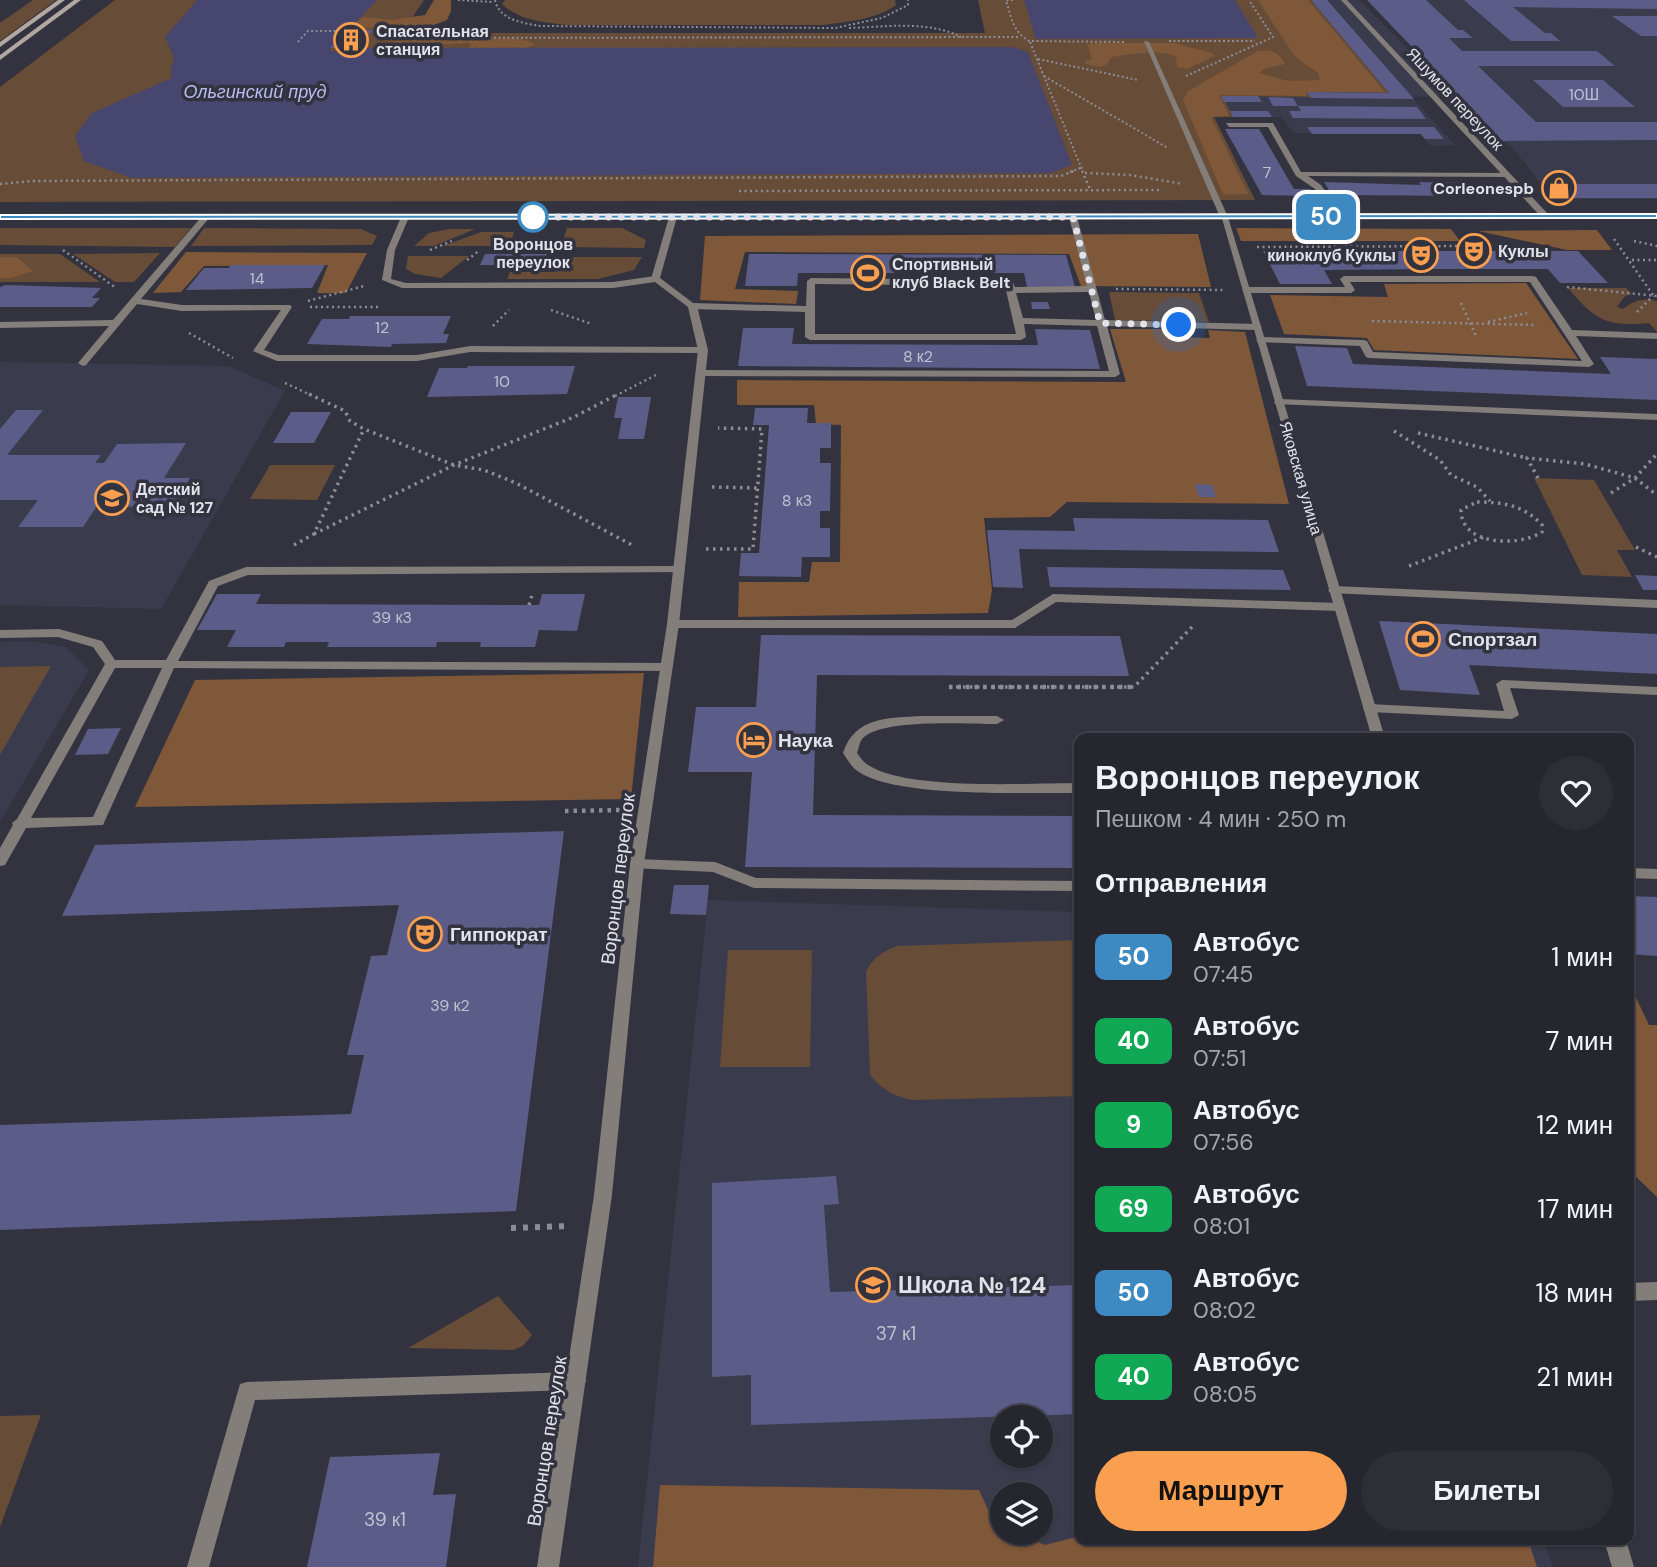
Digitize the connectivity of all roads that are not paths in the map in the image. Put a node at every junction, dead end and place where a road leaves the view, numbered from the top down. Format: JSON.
{"nodes":[{"id":1,"x":62,"y":0,"type":"edge"},
{"id":2,"x":78,"y":0,"type":"edge"},
{"id":3,"x":1344,"y":0,"type":"edge"},
{"id":4,"x":1146,"y":42,"type":"dead end"},
{"id":5,"x":0,"y":45,"type":"edge"},
{"id":6,"x":0,"y":58,"type":"edge"},
{"id":7,"x":1229,"y":125,"type":"dead end"},
{"id":8,"x":1299,"y":174,"type":"junction"},
{"id":9,"x":1507,"y":175,"type":"junction"},
{"id":10,"x":1546,"y":216,"type":"junction"},
{"id":11,"x":1657,"y":216,"type":"edge"},
{"id":12,"x":0,"y":217,"type":"edge"},
{"id":13,"x":206,"y":217,"type":"junction"},
{"id":14,"x":405,"y":217,"type":"junction"},
{"id":15,"x":673,"y":217,"type":"junction"},
{"id":16,"x":1073,"y":217,"type":"junction"},
{"id":17,"x":1224,"y":217,"type":"junction"},
{"id":18,"x":1340,"y":217,"type":"junction"},
{"id":19,"x":655,"y":279,"type":"junction"},
{"id":20,"x":1090,"y":289,"type":"junction"},
{"id":21,"x":1010,"y":290,"type":"junction"},
{"id":22,"x":1246,"y":290,"type":"junction"},
{"id":23,"x":135,"y":301,"type":"junction"},
{"id":24,"x":692,"y":306,"type":"junction"},
{"id":25,"x":810,"y":309,"type":"junction"},
{"id":26,"x":1019,"y":321,"type":"junction"},
{"id":27,"x":116,"y":323,"type":"junction"},
{"id":28,"x":1100,"y":323,"type":"junction"},
{"id":29,"x":0,"y":325,"type":"edge"},
{"id":30,"x":1257,"y":327,"type":"junction"},
{"id":31,"x":1566,"y":329,"type":"junction"},
{"id":32,"x":1657,"y":336,"type":"edge"},
{"id":33,"x":1261,"y":340,"type":"junction"},
{"id":34,"x":703,"y":350,"type":"junction"},
{"id":35,"x":83,"y":363,"type":"dead end"},
{"id":36,"x":701,"y":373,"type":"junction"},
{"id":37,"x":1279,"y":402,"type":"junction"},
{"id":38,"x":1657,"y":417,"type":"edge"},
{"id":39,"x":679,"y":570,"type":"junction"},
{"id":40,"x":1334,"y":590,"type":"junction"},
{"id":41,"x":1657,"y":604,"type":"edge"},
{"id":42,"x":1339,"y":607,"type":"junction"},
{"id":43,"x":673,"y":624,"type":"junction"},
{"id":44,"x":0,"y":634,"type":"edge"},
{"id":45,"x":111,"y":664,"type":"junction"},
{"id":46,"x":169,"y":666,"type":"junction"},
{"id":47,"x":667,"y":667,"type":"junction"},
{"id":48,"x":1657,"y":691,"type":"edge"},
{"id":49,"x":1370,"y":708,"type":"junction"},
{"id":50,"x":997,"y":720,"type":"dead end"},
{"id":51,"x":1377,"y":733,"type":"edge"},
{"id":52,"x":1074,"y":788,"type":"edge"},
{"id":53,"x":19,"y":823,"type":"junction"},
{"id":54,"x":0,"y":861,"type":"edge"},
{"id":55,"x":637,"y":864,"type":"junction"},
{"id":56,"x":1634,"y":873,"type":"edge"},
{"id":57,"x":1657,"y":874,"type":"edge"},
{"id":58,"x":1074,"y":886,"type":"edge"},
{"id":59,"x":1657,"y":1291,"type":"edge"},
{"id":60,"x":1634,"y":1292,"type":"edge"},
{"id":61,"x":576,"y":1381,"type":"junction"},
{"id":62,"x":1616,"y":1545,"type":"edge"},
{"id":63,"x":198,"y":1567,"type":"edge"},
{"id":64,"x":548,"y":1567,"type":"edge"},
{"id":65,"x":1623,"y":1567,"type":"edge"}],
"edges":[{"from":1,"to":5,"type":"main road"},
{"from":2,"to":6,"type":"main road"},
{"from":3,"to":9,"type":"street","name":"Яшумов переулок"},
{"from":4,"to":17,"type":"street","name":"Яковская улица"},
{"from":7,"to":8,"type":"street"},
{"from":8,"to":9,"type":"street"},
{"from":8,"to":18,"type":"street"},
{"from":9,"to":10,"type":"street","name":"Яшумов переулок"},
{"from":10,"to":11,"type":"street"},
{"from":10,"to":18,"type":"street"},
{"from":12,"to":13,"type":"street"},
{"from":13,"to":14,"type":"street"},
{"from":13,"to":23,"type":"street"},
{"from":14,"to":15,"type":"street"},
{"from":14,"to":19,"type":"street"},
{"from":15,"to":16,"type":"street"},
{"from":15,"to":19,"type":"street"},
{"from":16,"to":17,"type":"street"},
{"from":16,"to":20,"type":"street"},
{"from":17,"to":18,"type":"street"},
{"from":17,"to":22,"type":"street","name":"Яковская улица"},
{"from":19,"to":24,"type":"street"},
{"from":20,"to":21,"type":"street"},
{"from":20,"to":28,"type":"street"},
{"from":21,"to":25,"type":"street"},
{"from":21,"to":26,"type":"street"},
{"from":22,"to":30,"type":"street","name":"Яковская улица"},
{"from":22,"to":31,"type":"street"},
{"from":23,"to":27,"type":"street"},
{"from":23,"to":34,"type":"street"},
{"from":24,"to":25,"type":"street"},
{"from":24,"to":34,"type":"street","name":"Воронцов переулок"},
{"from":25,"to":26,"type":"street"},
{"from":26,"to":28,"type":"street"},
{"from":27,"to":29,"type":"street"},
{"from":27,"to":35,"type":"street"},
{"from":28,"to":30,"type":"street"},
{"from":28,"to":36,"type":"street"},
{"from":30,"to":33,"type":"street","name":"Яковская улица"},
{"from":31,"to":32,"type":"street"},
{"from":31,"to":33,"type":"street"},
{"from":33,"to":37,"type":"street","name":"Яковская улица"},
{"from":34,"to":36,"type":"street","name":"Воронцов переулок"},
{"from":36,"to":39,"type":"street","name":"Воронцов переулок"},
{"from":37,"to":38,"type":"street"},
{"from":37,"to":40,"type":"street","name":"Яковская улица"},
{"from":39,"to":43,"type":"street","name":"Воронцов переулок"},
{"from":39,"to":46,"type":"street"},
{"from":40,"to":41,"type":"street"},
{"from":40,"to":42,"type":"street","name":"Яковская улица"},
{"from":42,"to":43,"type":"street"},
{"from":42,"to":49,"type":"street","name":"Яковская улица"},
{"from":43,"to":47,"type":"street","name":"Воронцов переулок"},
{"from":44,"to":45,"type":"street"},
{"from":45,"to":46,"type":"street"},
{"from":45,"to":53,"type":"street"},
{"from":46,"to":47,"type":"street"},
{"from":46,"to":53,"type":"street"},
{"from":47,"to":55,"type":"street","name":"Воронцов переулок"},
{"from":48,"to":49,"type":"street"},
{"from":49,"to":51,"type":"street","name":"Яковская улица"},
{"from":50,"to":52,"type":"street"},
{"from":53,"to":54,"type":"street"},
{"from":55,"to":58,"type":"street"},
{"from":55,"to":61,"type":"street","name":"Воронцов переулок"},
{"from":56,"to":57,"type":"street"},
{"from":59,"to":60,"type":"street"},
{"from":61,"to":63,"type":"street"},
{"from":61,"to":64,"type":"street","name":"Воронцов переулок"},
{"from":62,"to":65,"type":"street"}]}
